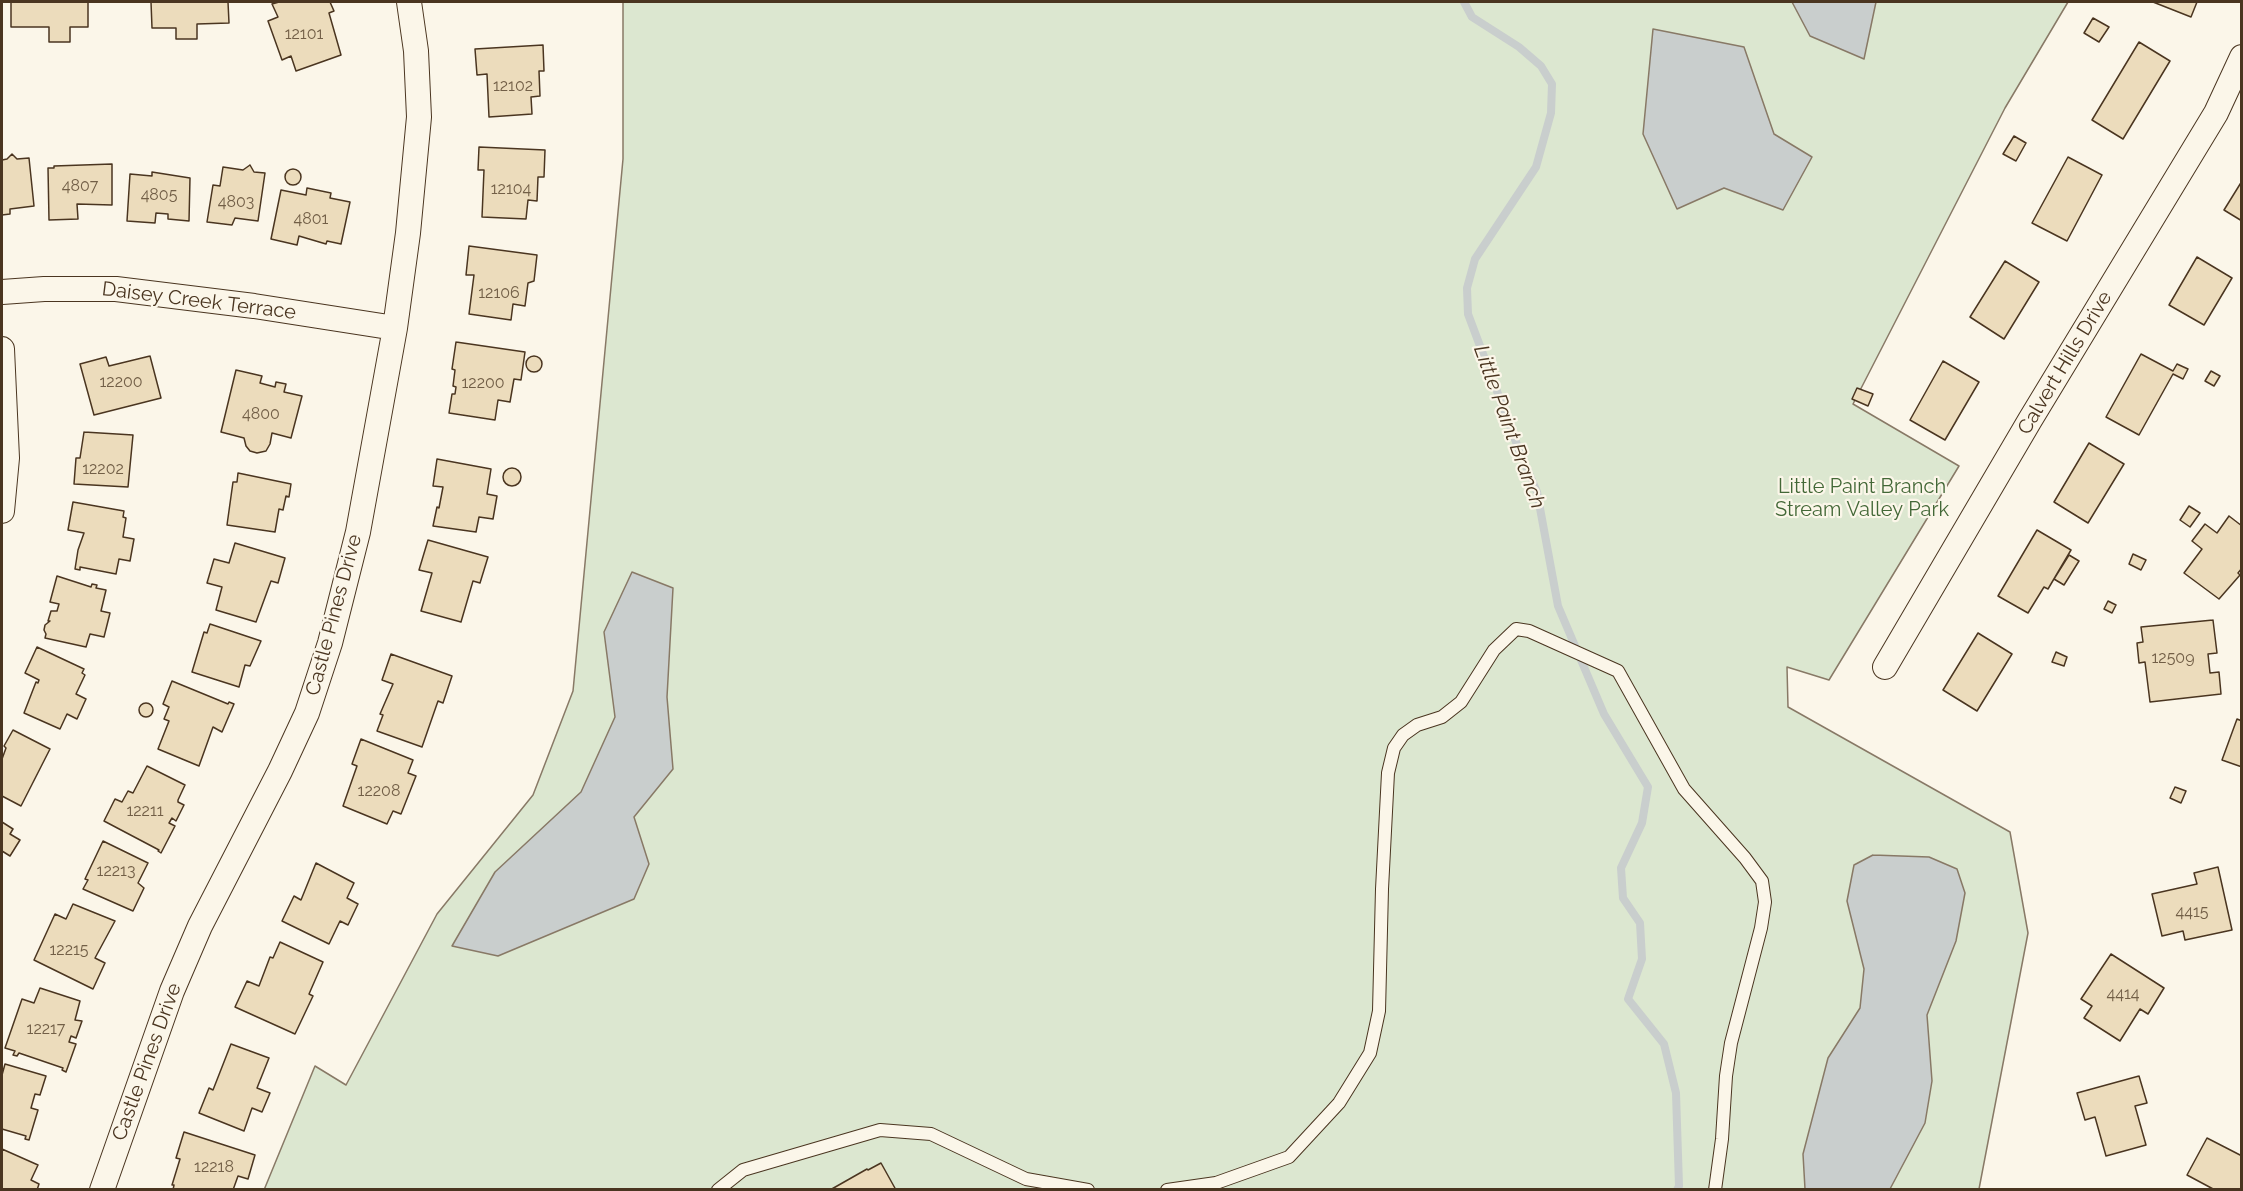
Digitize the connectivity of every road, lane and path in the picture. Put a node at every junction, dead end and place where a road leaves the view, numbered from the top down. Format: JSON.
{"nodes":[{"id":1,"x":409,"y":2,"type":"edge"},
{"id":2,"x":2241,"y":57,"type":"edge"},
{"id":3,"x":2,"y":292,"type":"edge"},
{"id":4,"x":395,"y":328,"type":"junction"},
{"id":5,"x":2,"y":349,"type":"edge"},
{"id":6,"x":2,"y":511,"type":"edge"},
{"id":7,"x":1885,"y":667,"type":"dead end"},
{"id":8,"x":102,"y":1190,"type":"edge"},
{"id":9,"x":718,"y":1190,"type":"edge"},
{"id":10,"x":1088,"y":1190,"type":"edge"},
{"id":11,"x":1167,"y":1190,"type":"edge"},
{"id":12,"x":1715,"y":1190,"type":"edge"}],
"edges":[{"from":1,"to":4,"type":"street","name":"Castle Pines Drive"},
{"from":2,"to":7,"type":"street","name":"Calvert Hills Drive"},
{"from":3,"to":4,"type":"street","name":"Daisey Creek Terrace"},
{"from":4,"to":8,"type":"street","name":"Castle Pines Drive"},
{"from":5,"to":6,"type":"street"},
{"from":9,"to":10,"type":"lane"},
{"from":11,"to":12,"type":"lane"}]}
